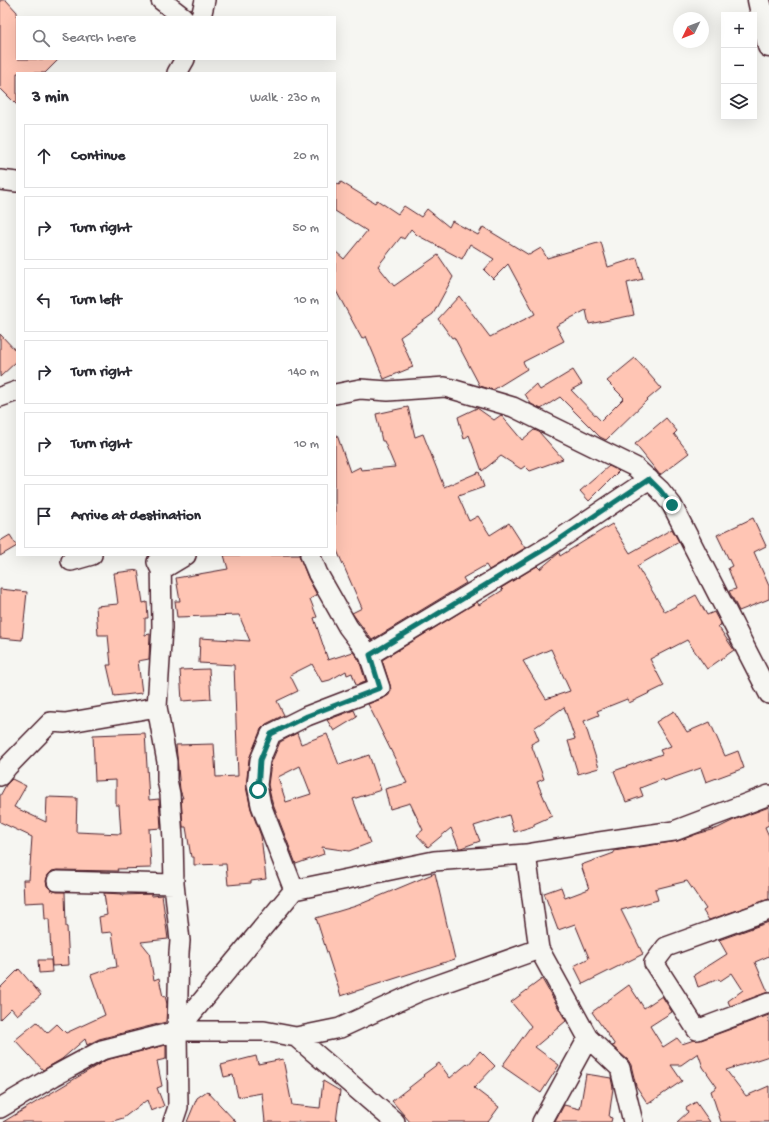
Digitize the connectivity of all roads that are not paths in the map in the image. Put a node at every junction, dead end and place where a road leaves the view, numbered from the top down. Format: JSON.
{"nodes":[{"id":1,"x":161,"y":0,"type":"edge"},
{"id":2,"x":205,"y":0,"type":"edge"},
{"id":3,"x":759,"y":0,"type":"edge"},
{"id":4,"x":182,"y":16,"type":"edge"},
{"id":5,"x":201,"y":16,"type":"edge"},
{"id":6,"x":769,"y":46,"type":"edge"},
{"id":7,"x":184,"y":60,"type":"edge"},
{"id":8,"x":178,"y":72,"type":"edge"},
{"id":9,"x":0,"y":180,"type":"edge"},
{"id":10,"x":16,"y":182,"type":"edge"},
{"id":11,"x":16,"y":391,"type":"edge"},
{"id":12,"x":336,"y":394,"type":"edge"},
{"id":13,"x":0,"y":397,"type":"edge"},
{"id":14,"x":649,"y":479,"type":"junction"},
{"id":15,"x":88,"y":556,"type":"edge"},
{"id":16,"x":180,"y":556,"type":"edge"},
{"id":17,"x":310,"y":556,"type":"edge"},
{"id":18,"x":158,"y":560,"type":"edge"},
{"id":19,"x":71,"y":561,"type":"dead end"},
{"id":20,"x":370,"y":655,"type":"junction"},
{"id":21,"x":769,"y":694,"type":"edge"},
{"id":22,"x":157,"y":707,"type":"junction"},
{"id":23,"x":0,"y":776,"type":"edge"},
{"id":24,"x":769,"y":795,"type":"edge"},
{"id":25,"x":526,"y":854,"type":"junction"},
{"id":26,"x":57,"y":881,"type":"dead end"},
{"id":27,"x":174,"y":884,"type":"junction"},
{"id":28,"x":294,"y":890,"type":"junction"},
{"id":29,"x":769,"y":910,"type":"edge"},
{"id":30,"x":539,"y":949,"type":"junction"},
{"id":31,"x":769,"y":1003,"type":"edge"},
{"id":32,"x":178,"y":1031,"type":"junction"},
{"id":33,"x":296,"y":1037,"type":"junction"},
{"id":34,"x":588,"y":1038,"type":"junction"},
{"id":35,"x":0,"y":1108,"type":"edge"},
{"id":36,"x":173,"y":1122,"type":"edge"},
{"id":37,"x":395,"y":1122,"type":"edge"},
{"id":38,"x":542,"y":1122,"type":"edge"},
{"id":39,"x":633,"y":1122,"type":"edge"}],
"edges":[{"from":1,"to":4,"type":"street"},
{"from":2,"to":5,"type":"street"},
{"from":3,"to":6,"type":"main road"},
{"from":7,"to":8,"type":"street"},
{"from":9,"to":10,"type":"street"},
{"from":11,"to":13,"type":"street"},
{"from":12,"to":14,"type":"street"},
{"from":14,"to":20,"type":"street"},
{"from":14,"to":21,"type":"street"},
{"from":15,"to":19,"type":"street"},
{"from":16,"to":18,"type":"street"},
{"from":17,"to":20,"type":"street"},
{"from":18,"to":22,"type":"street"},
{"from":20,"to":28,"type":"street"},
{"from":22,"to":23,"type":"street"},
{"from":22,"to":27,"type":"street"},
{"from":24,"to":25,"type":"street"},
{"from":25,"to":28,"type":"street"},
{"from":25,"to":30,"type":"street"},
{"from":26,"to":27,"type":"street"},
{"from":27,"to":32,"type":"street"},
{"from":28,"to":32,"type":"street"},
{"from":29,"to":31,"type":"street"},
{"from":30,"to":33,"type":"street"},
{"from":30,"to":34,"type":"street"},
{"from":32,"to":33,"type":"street"},
{"from":32,"to":35,"type":"street"},
{"from":32,"to":36,"type":"street"},
{"from":33,"to":37,"type":"street"},
{"from":34,"to":38,"type":"street"},
{"from":34,"to":39,"type":"street"}]}
